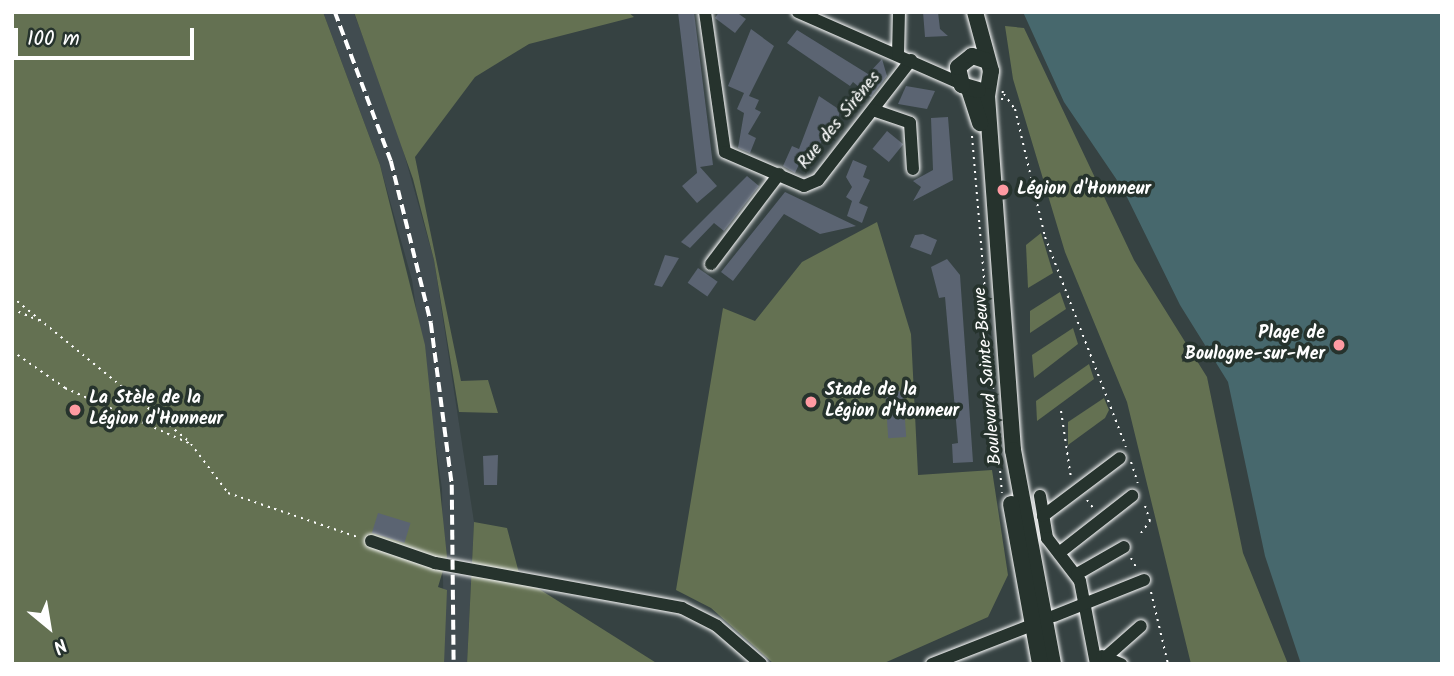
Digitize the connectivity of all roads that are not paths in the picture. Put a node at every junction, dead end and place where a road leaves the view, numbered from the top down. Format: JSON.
{"nodes":[{"id":1,"x":705,"y":12,"type":"edge"},
{"id":2,"x":798,"y":12,"type":"edge"},
{"id":3,"x":899,"y":12,"type":"edge"},
{"id":4,"x":974,"y":12,"type":"edge"},
{"id":5,"x":898,"y":55,"type":"junction"},
{"id":6,"x":911,"y":60,"type":"junction"},
{"id":7,"x":963,"y":60,"type":"junction"},
{"id":8,"x":987,"y":61,"type":"junction"},
{"id":9,"x":932,"y":69,"type":"junction"},
{"id":10,"x":989,"y":82,"type":"junction"},
{"id":11,"x":965,"y":86,"type":"junction"},
{"id":12,"x":873,"y":110,"type":"junction"},
{"id":13,"x":913,"y":169,"type":"dead end"},
{"id":14,"x":779,"y":174,"type":"junction"},
{"id":15,"x":711,"y":264,"type":"dead end"},
{"id":16,"x":1120,"y":458,"type":"dead end"},
{"id":17,"x":1138,"y":494,"type":"road end"},
{"id":18,"x":1040,"y":496,"type":"dead end"},
{"id":19,"x":1043,"y":516,"type":"junction"},
{"id":20,"x":371,"y":541,"type":"road end"},
{"id":21,"x":1124,"y":547,"type":"road end"},
{"id":22,"x":1059,"y":553,"type":"junction"},
{"id":23,"x":1077,"y":574,"type":"junction"},
{"id":24,"x":1144,"y":580,"type":"road end"},
{"id":25,"x":1084,"y":604,"type":"junction"},
{"id":26,"x":1043,"y":620,"type":"junction"},
{"id":27,"x":1142,"y":626,"type":"dead end"},
{"id":28,"x":1099,"y":659,"type":"edge"},
{"id":29,"x":761,"y":664,"type":"edge"},
{"id":30,"x":932,"y":664,"type":"edge"},
{"id":31,"x":1040,"y":664,"type":"edge"},
{"id":32,"x":1053,"y":664,"type":"edge"},
{"id":33,"x":1121,"y":664,"type":"edge"}],
"edges":[{"from":1,"to":14,"type":"street","name":"Rue des Sirènes"},
{"from":2,"to":5,"type":"street"},
{"from":3,"to":5,"type":"street"},
{"from":4,"to":7,"type":"main road"},
{"from":4,"to":8,"type":"main road"},
{"from":5,"to":6,"type":"street"},
{"from":6,"to":9,"type":"street"},
{"from":6,"to":12,"type":"street","name":"Rue des Sirènes"},
{"from":7,"to":8,"type":"main road"},
{"from":7,"to":9,"type":"street"},
{"from":7,"to":11,"type":"main road","name":"Boulevard Sainte-Beuve"},
{"from":8,"to":10,"type":"main road","name":"Boulevard Sainte-Beuve"},
{"from":9,"to":11,"type":"street"},
{"from":10,"to":11,"type":"main road"},
{"from":10,"to":26,"type":"main road","name":"Boulevard Sainte-Beuve"},
{"from":11,"to":26,"type":"main road","name":"Boulevard Sainte-Beuve"},
{"from":12,"to":13,"type":"street"},
{"from":12,"to":14,"type":"street","name":"Rue des Sirènes"},
{"from":14,"to":15,"type":"street"},
{"from":16,"to":19,"type":"street"},
{"from":17,"to":22,"type":"street"},
{"from":18,"to":19,"type":"street"},
{"from":19,"to":22,"type":"street"},
{"from":20,"to":29,"type":"street"},
{"from":21,"to":23,"type":"street"},
{"from":22,"to":23,"type":"street"},
{"from":23,"to":25,"type":"street"},
{"from":24,"to":25,"type":"street"},
{"from":25,"to":26,"type":"street"},
{"from":25,"to":28,"type":"street"},
{"from":26,"to":30,"type":"street"},
{"from":26,"to":31,"type":"main road","name":"Boulevard Sainte-Beuve"},
{"from":26,"to":32,"type":"main road","name":"Boulevard Sainte-Beuve"},
{"from":27,"to":28,"type":"street"},
{"from":28,"to":33,"type":"street"}]}
